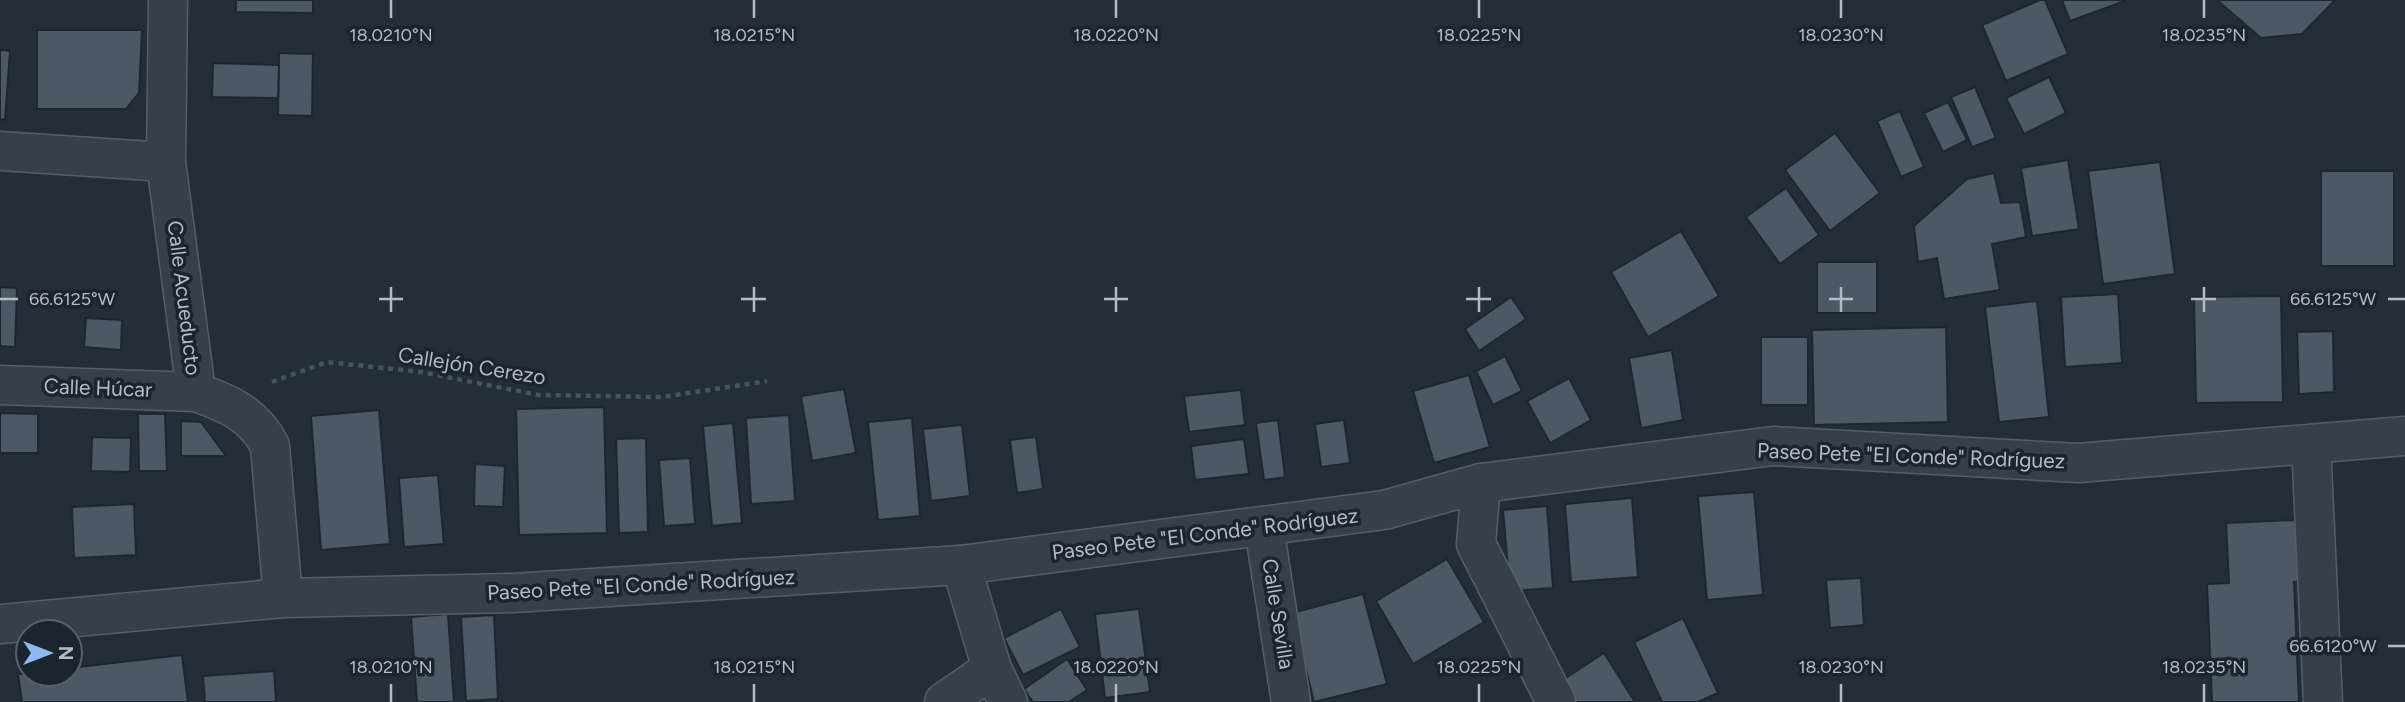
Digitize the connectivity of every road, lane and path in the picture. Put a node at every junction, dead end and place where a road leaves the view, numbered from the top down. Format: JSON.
{"nodes":[{"id":1,"x":168,"y":0,"type":"edge"},
{"id":2,"x":0,"y":151,"type":"edge"},
{"id":3,"x":166,"y":162,"type":"junction"},
{"id":4,"x":767,"y":381,"type":"dead end"},
{"id":5,"x":0,"y":385,"type":"edge"},
{"id":6,"x":208,"y":396,"type":"junction"},
{"id":7,"x":2405,"y":436,"type":"edge"},
{"id":8,"x":2311,"y":444,"type":"junction"},
{"id":9,"x":1481,"y":483,"type":"junction"},
{"id":10,"x":1264,"y":527,"type":"junction"},
{"id":11,"x":961,"y":565,"type":"junction"},
{"id":12,"x":283,"y":598,"type":"junction"},
{"id":13,"x":0,"y":624,"type":"edge"},
{"id":14,"x":1000,"y":685,"type":"edge"},
{"id":15,"x":944,"y":702,"type":"edge"},
{"id":16,"x":1291,"y":702,"type":"edge"},
{"id":17,"x":1556,"y":702,"type":"edge"},
{"id":18,"x":2323,"y":702,"type":"edge"}],
"edges":[{"from":1,"to":3,"type":"street","name":"Calle Acueducto"},
{"from":2,"to":3,"type":"street"},
{"from":3,"to":6,"type":"street","name":"Calle Acueducto"},
{"from":4,"to":6,"type":"path","name":"Callejón Cerezo"},
{"from":5,"to":6,"type":"street","name":"Calle Húcar"},
{"from":6,"to":12,"type":"street","name":"Calle Acueducto"},
{"from":7,"to":8,"type":"street","name":"Paseo Pete \"El Conde\" Rodríguez"},
{"from":8,"to":9,"type":"street","name":"Paseo Pete \"El Conde\" Rodríguez"},
{"from":8,"to":18,"type":"street"},
{"from":9,"to":10,"type":"street","name":"Paseo Pete \"El Conde\" Rodríguez"},
{"from":9,"to":17,"type":"street"},
{"from":10,"to":11,"type":"street","name":"Paseo Pete \"El Conde\" Rodríguez"},
{"from":10,"to":16,"type":"street","name":"Calle Sevilla"},
{"from":11,"to":12,"type":"street","name":"Paseo Pete \"El Conde\" Rodríguez"},
{"from":11,"to":14,"type":"street"},
{"from":12,"to":13,"type":"street","name":"Paseo Pete \"El Conde\" Rodríguez"},
{"from":14,"to":15,"type":"street"}]}
